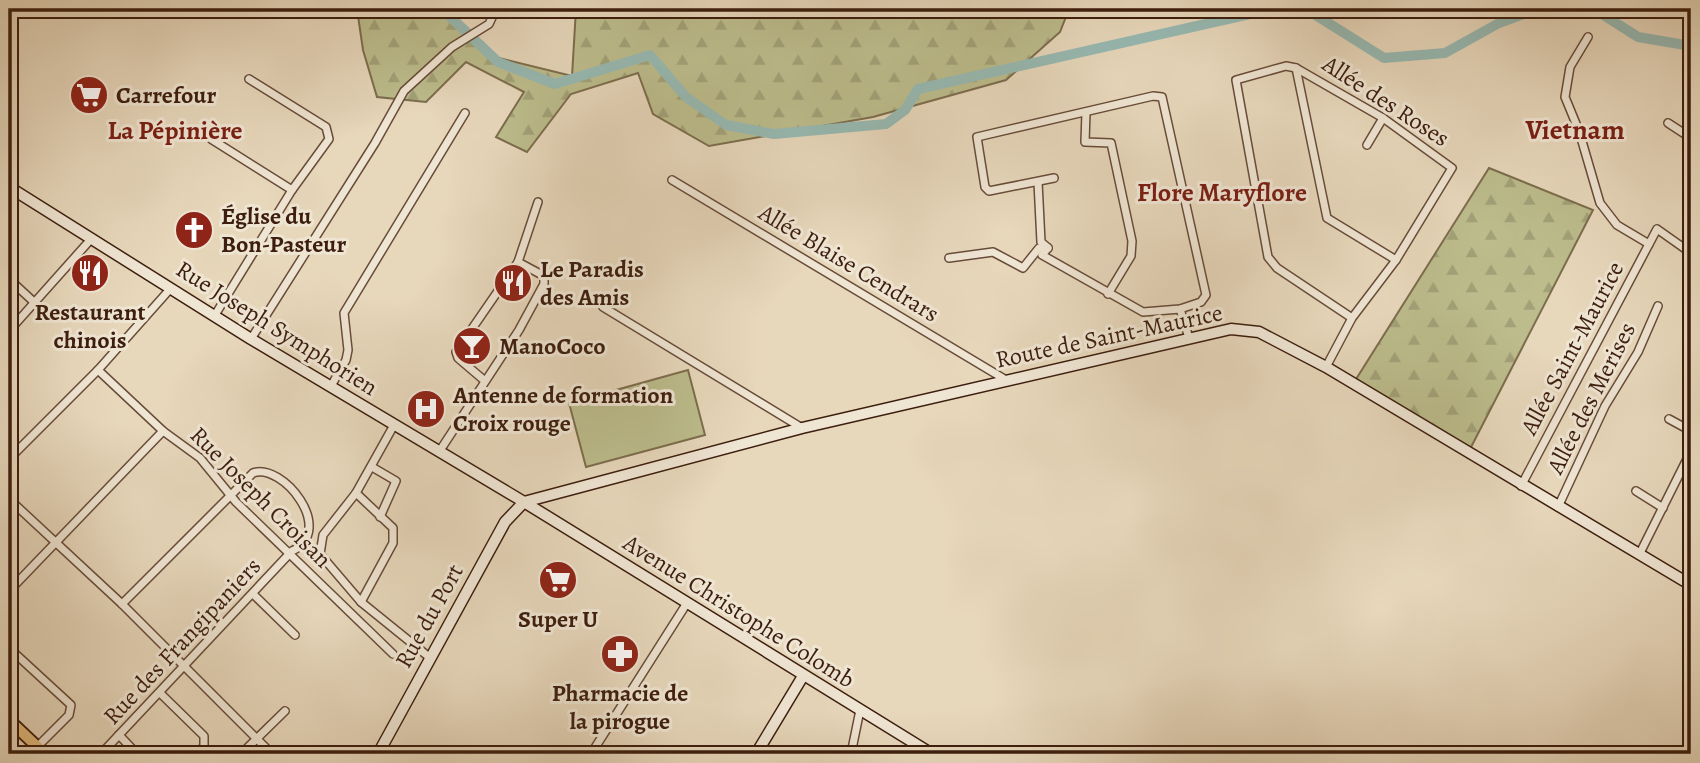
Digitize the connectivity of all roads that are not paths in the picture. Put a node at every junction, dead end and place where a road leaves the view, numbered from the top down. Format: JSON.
{"nodes":[{"id":1,"x":496,"y":9,"type":"edge"},
{"id":2,"x":1588,"y":37,"type":"dead end"},
{"id":3,"x":1296,"y":68,"type":"junction"},
{"id":4,"x":249,"y":79,"type":"dead end"},
{"id":5,"x":1086,"y":112,"type":"junction"},
{"id":6,"x":465,"y":114,"type":"dead end"},
{"id":7,"x":1383,"y":118,"type":"junction"},
{"id":8,"x":1668,"y":123,"type":"dead end"},
{"id":9,"x":1691,"y":138,"type":"edge"},
{"id":10,"x":211,"y":139,"type":"dead end"},
{"id":11,"x":1367,"y":145,"type":"dead end"},
{"id":12,"x":1054,"y":178,"type":"dead end"},
{"id":13,"x":672,"y":180,"type":"dead end"},
{"id":14,"x":1038,"y":182,"type":"junction"},
{"id":15,"x":292,"y":190,"type":"junction"},
{"id":16,"x":11,"y":192,"type":"edge"},
{"id":17,"x":538,"y":202,"type":"dead end"},
{"id":18,"x":92,"y":238,"type":"junction"},
{"id":19,"x":1649,"y":244,"type":"junction"},
{"id":20,"x":1048,"y":248,"type":"junction"},
{"id":21,"x":1691,"y":253,"type":"edge"},
{"id":22,"x":949,"y":258,"type":"dead end"},
{"id":23,"x":1396,"y":260,"type":"junction"},
{"id":24,"x":518,"y":262,"type":"junction"},
{"id":25,"x":9,"y":279,"type":"edge"},
{"id":26,"x":171,"y":288,"type":"junction"},
{"id":27,"x":1108,"y":294,"type":"junction"},
{"id":28,"x":35,"y":303,"type":"junction"},
{"id":29,"x":1658,"y":306,"type":"dead end"},
{"id":30,"x":603,"y":307,"type":"dead end"},
{"id":31,"x":1180,"y":309,"type":"junction"},
{"id":32,"x":215,"y":316,"type":"junction"},
{"id":33,"x":1352,"y":318,"type":"junction"},
{"id":34,"x":9,"y":331,"type":"edge"},
{"id":35,"x":1189,"y":338,"type":"junction"},
{"id":36,"x":251,"y":339,"type":"junction"},
{"id":37,"x":1326,"y":368,"type":"junction"},
{"id":38,"x":99,"y":370,"type":"junction"},
{"id":39,"x":1006,"y":380,"type":"junction"},
{"id":40,"x":485,"y":381,"type":"junction"},
{"id":41,"x":331,"y":386,"type":"junction"},
{"id":42,"x":1669,"y":419,"type":"dead end"},
{"id":43,"x":394,"y":425,"type":"junction"},
{"id":44,"x":802,"y":428,"type":"junction"},
{"id":45,"x":163,"y":431,"type":"junction"},
{"id":46,"x":1691,"y":431,"type":"edge"},
{"id":47,"x":1691,"y":451,"type":"edge"},
{"id":48,"x":439,"y":452,"type":"junction"},
{"id":49,"x":9,"y":458,"type":"edge"},
{"id":50,"x":372,"y":467,"type":"junction"},
{"id":51,"x":1521,"y":486,"type":"junction"},
{"id":52,"x":1636,"y":491,"type":"dead end"},
{"id":53,"x":356,"y":493,"type":"junction"},
{"id":54,"x":229,"y":494,"type":"junction"},
{"id":55,"x":9,"y":499,"type":"edge"},
{"id":56,"x":524,"y":502,"type":"junction"},
{"id":57,"x":1558,"y":507,"type":"junction"},
{"id":58,"x":1663,"y":508,"type":"junction"},
{"id":59,"x":380,"y":517,"type":"junction"},
{"id":60,"x":55,"y":543,"type":"junction"},
{"id":61,"x":290,"y":555,"type":"junction"},
{"id":62,"x":1639,"y":555,"type":"junction"},
{"id":63,"x":1691,"y":585,"type":"edge"},
{"id":64,"x":9,"y":591,"type":"edge"},
{"id":65,"x":253,"y":594,"type":"junction"},
{"id":66,"x":361,"y":602,"type":"junction"},
{"id":67,"x":687,"y":603,"type":"junction"},
{"id":68,"x":122,"y":604,"type":"junction"},
{"id":69,"x":295,"y":635,"type":"dead end"},
{"id":70,"x":9,"y":648,"type":"edge"},
{"id":71,"x":393,"y":654,"type":"dead end"},
{"id":72,"x":429,"y":657,"type":"junction"},
{"id":73,"x":184,"y":667,"type":"junction"},
{"id":74,"x":803,"y":677,"type":"junction"},
{"id":75,"x":160,"y":693,"type":"junction"},
{"id":76,"x":860,"y":710,"type":"junction"},
{"id":77,"x":285,"y":711,"type":"dead end"},
{"id":78,"x":11,"y":727,"type":"edge"},
{"id":79,"x":119,"y":735,"type":"junction"},
{"id":80,"x":256,"y":739,"type":"junction"},
{"id":81,"x":41,"y":751,"type":"edge"},
{"id":82,"x":381,"y":753,"type":"edge"},
{"id":83,"x":101,"y":754,"type":"edge"},
{"id":84,"x":137,"y":754,"type":"edge"},
{"id":85,"x":197,"y":754,"type":"edge"},
{"id":86,"x":241,"y":754,"type":"edge"},
{"id":87,"x":272,"y":754,"type":"edge"},
{"id":88,"x":591,"y":754,"type":"edge"},
{"id":89,"x":756,"y":754,"type":"edge"},
{"id":90,"x":851,"y":754,"type":"edge"},
{"id":91,"x":932,"y":754,"type":"edge"}],
"edges":[{"from":1,"to":36,"type":"street"},
{"from":2,"to":19,"type":"street"},
{"from":3,"to":7,"type":"street","name":"Allée des Roses"},
{"from":3,"to":23,"type":"street"},
{"from":3,"to":33,"type":"street","name":"Allée des Roses"},
{"from":4,"to":15,"type":"street"},
{"from":5,"to":14,"type":"street"},
{"from":5,"to":27,"type":"street"},
{"from":5,"to":31,"type":"street"},
{"from":6,"to":41,"type":"street"},
{"from":7,"to":11,"type":"street"},
{"from":7,"to":23,"type":"street","name":"Allée des Roses"},
{"from":8,"to":9,"type":"street"},
{"from":10,"to":15,"type":"street"},
{"from":12,"to":14,"type":"street"},
{"from":13,"to":39,"type":"street","name":"Allée Blaise Cendrars"},
{"from":14,"to":20,"type":"street"},
{"from":15,"to":32,"type":"street"},
{"from":16,"to":18,"type":"street","name":"Rue Joseph Symphorien"},
{"from":17,"to":24,"type":"street"},
{"from":18,"to":26,"type":"street","name":"Rue Joseph Symphorien"},
{"from":18,"to":28,"type":"street"},
{"from":19,"to":21,"type":"street","name":"Allée Saint-Maurice"},
{"from":19,"to":51,"type":"street","name":"Allée Saint-Maurice"},
{"from":20,"to":22,"type":"street"},
{"from":20,"to":27,"type":"street"},
{"from":23,"to":33,"type":"street","name":"Allée des Roses"},
{"from":24,"to":40,"type":"street"},
{"from":24,"to":40,"type":"street"},
{"from":25,"to":28,"type":"street"},
{"from":26,"to":32,"type":"street","name":"Rue Joseph Symphorien"},
{"from":26,"to":38,"type":"street"},
{"from":27,"to":31,"type":"street"},
{"from":28,"to":34,"type":"street"},
{"from":29,"to":57,"type":"street","name":"Allée des Merises"},
{"from":30,"to":44,"type":"street"},
{"from":31,"to":35,"type":"street"},
{"from":32,"to":36,"type":"street","name":"Rue Joseph Symphorien"},
{"from":33,"to":37,"type":"street","name":"Allée des Roses"},
{"from":35,"to":37,"type":"street","name":"Route de Saint-Maurice"},
{"from":35,"to":39,"type":"street","name":"Route de Saint-Maurice"},
{"from":36,"to":41,"type":"street","name":"Rue Joseph Symphorien"},
{"from":37,"to":51,"type":"street","name":"Route de Saint-Maurice"},
{"from":38,"to":45,"type":"street","name":"Rue Joseph Croisan"},
{"from":38,"to":49,"type":"street"},
{"from":39,"to":44,"type":"street","name":"Route de Saint-Maurice"},
{"from":40,"to":48,"type":"street"},
{"from":41,"to":43,"type":"street","name":"Rue Joseph Symphorien"},
{"from":42,"to":46,"type":"street"},
{"from":43,"to":48,"type":"street","name":"Rue Joseph Symphorien"},
{"from":43,"to":50,"type":"street"},
{"from":44,"to":56,"type":"street","name":"Route de Saint-Maurice"},
{"from":45,"to":54,"type":"street","name":"Rue Joseph Croisan"},
{"from":45,"to":60,"type":"street"},
{"from":47,"to":58,"type":"street"},
{"from":48,"to":56,"type":"street","name":"Rue Joseph Symphorien"},
{"from":50,"to":53,"type":"street"},
{"from":50,"to":59,"type":"street"},
{"from":51,"to":57,"type":"street","name":"Route de Saint-Maurice"},
{"from":52,"to":58,"type":"street"},
{"from":53,"to":59,"type":"street"},
{"from":53,"to":66,"type":"street"},
{"from":54,"to":61,"type":"street","name":"Rue Joseph Croisan"},
{"from":54,"to":61,"type":"street","name":"Rue des Frangipaniers"},
{"from":54,"to":68,"type":"street"},
{"from":55,"to":60,"type":"street"},
{"from":56,"to":67,"type":"street","name":"Avenue Christophe Colomb"},
{"from":56,"to":72,"type":"street","name":"Rue du Port"},
{"from":57,"to":62,"type":"street","name":"Route de Saint-Maurice"},
{"from":58,"to":62,"type":"street"},
{"from":59,"to":66,"type":"street"},
{"from":60,"to":64,"type":"street"},
{"from":60,"to":68,"type":"street"},
{"from":61,"to":65,"type":"street","name":"Rue des Frangipaniers"},
{"from":61,"to":71,"type":"street","name":"Rue Joseph Croisan"},
{"from":62,"to":63,"type":"street","name":"Route de Saint-Maurice"},
{"from":65,"to":69,"type":"street"},
{"from":65,"to":73,"type":"street","name":"Rue des Frangipaniers"},
{"from":66,"to":72,"type":"street"},
{"from":67,"to":74,"type":"street","name":"Avenue Christophe Colomb"},
{"from":67,"to":88,"type":"street"},
{"from":68,"to":73,"type":"street"},
{"from":70,"to":81,"type":"street"},
{"from":72,"to":82,"type":"street","name":"Rue du Port"},
{"from":73,"to":75,"type":"street","name":"Rue des Frangipaniers"},
{"from":73,"to":80,"type":"street"},
{"from":74,"to":76,"type":"street","name":"Avenue Christophe Colomb"},
{"from":74,"to":89,"type":"street"},
{"from":75,"to":79,"type":"street","name":"Rue des Frangipaniers"},
{"from":75,"to":85,"type":"street"},
{"from":76,"to":90,"type":"street"},
{"from":76,"to":91,"type":"street","name":"Avenue Christophe Colomb"},
{"from":77,"to":80,"type":"street"},
{"from":78,"to":81,"type":"main road"},
{"from":79,"to":83,"type":"street","name":"Rue des Frangipaniers"},
{"from":79,"to":84,"type":"street"},
{"from":80,"to":86,"type":"street"},
{"from":80,"to":87,"type":"street"}]}
